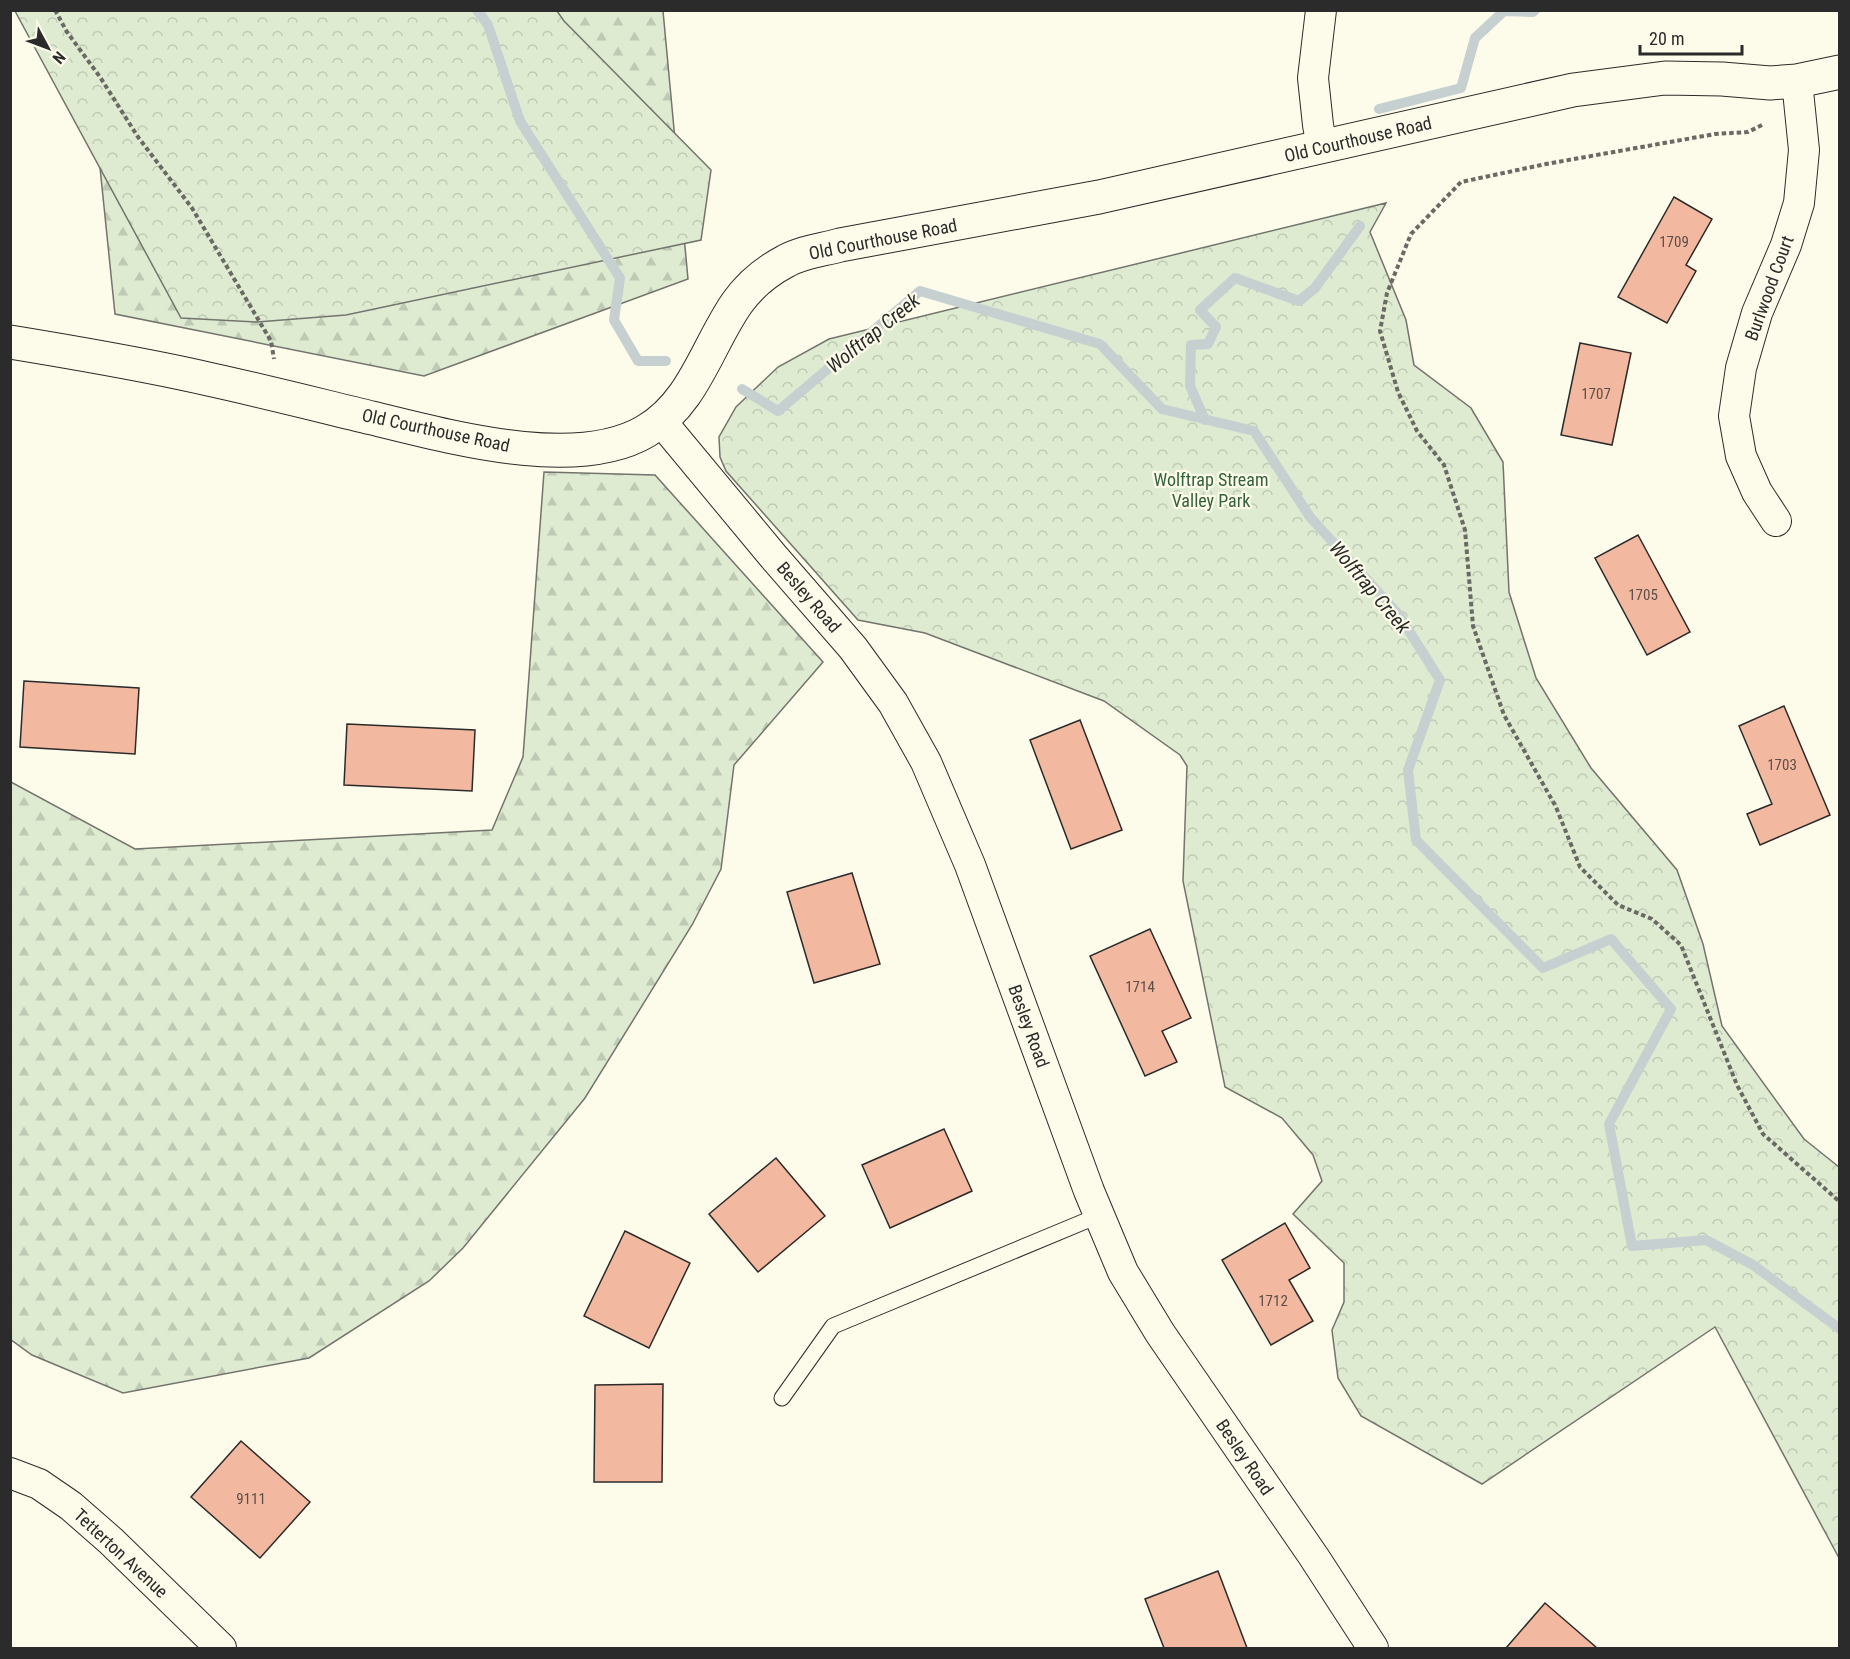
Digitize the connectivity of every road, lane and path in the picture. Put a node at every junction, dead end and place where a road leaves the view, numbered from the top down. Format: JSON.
{"nodes":[{"id":1,"x":55,"y":10,"type":"edge"},
{"id":2,"x":1321,"y":10,"type":"edge"},
{"id":3,"x":1839,"y":72,"type":"edge"},
{"id":4,"x":1797,"y":81,"type":"junction"},
{"id":5,"x":1762,"y":125,"type":"dead end"},
{"id":6,"x":1322,"y":147,"type":"junction"},
{"id":7,"x":10,"y":342,"type":"edge"},
{"id":8,"x":280,"y":396,"type":"junction"},
{"id":9,"x":661,"y":421,"type":"junction"},
{"id":10,"x":1776,"y":521,"type":"dead end"},
{"id":11,"x":1839,"y":1202,"type":"edge"},
{"id":12,"x":1100,"y":1215,"type":"junction"},
{"id":13,"x":782,"y":1398,"type":"dead end"},
{"id":14,"x":10,"y":1473,"type":"edge"},
{"id":15,"x":221,"y":1648,"type":"edge"},
{"id":16,"x":1373,"y":1648,"type":"edge"}],
"edges":[{"from":1,"to":8,"type":"path"},
{"from":2,"to":6,"type":"street"},
{"from":3,"to":4,"type":"street","name":"Old Courthouse Road"},
{"from":4,"to":6,"type":"street","name":"Old Courthouse Road"},
{"from":4,"to":10,"type":"street","name":"Burlwood Court"},
{"from":5,"to":11,"type":"path"},
{"from":6,"to":9,"type":"street","name":"Old Courthouse Road"},
{"from":7,"to":8,"type":"street","name":"Old Courthouse Road"},
{"from":8,"to":9,"type":"street","name":"Old Courthouse Road"},
{"from":9,"to":12,"type":"street","name":"Besley Road"},
{"from":12,"to":13,"type":"lane"},
{"from":12,"to":16,"type":"street","name":"Besley Road"},
{"from":14,"to":15,"type":"street","name":"Tetterton Avenue"}]}
